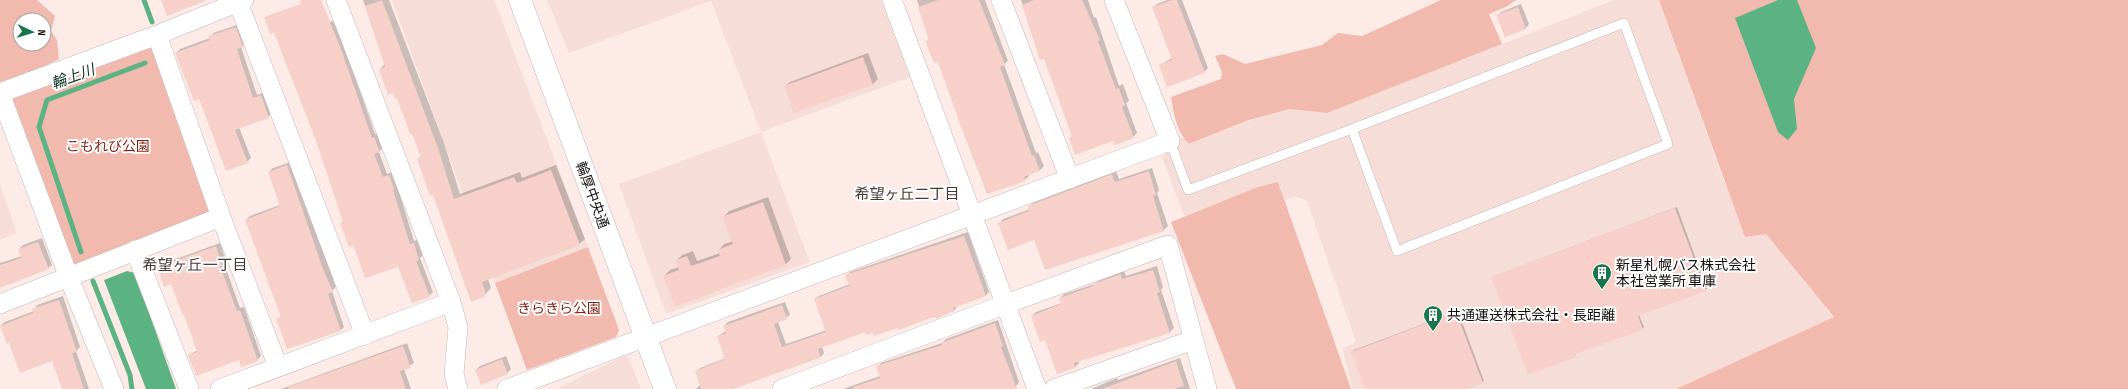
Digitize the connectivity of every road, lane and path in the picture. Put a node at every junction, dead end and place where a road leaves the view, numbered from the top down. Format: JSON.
{"nodes":[{"id":1,"x":336,"y":0,"type":"edge"},
{"id":2,"x":520,"y":0,"type":"edge"},
{"id":3,"x":892,"y":0,"type":"edge"},
{"id":4,"x":1001,"y":0,"type":"edge"},
{"id":5,"x":241,"y":1,"type":"edge"},
{"id":6,"x":1119,"y":1,"type":"edge"},
{"id":7,"x":157,"y":35,"type":"junction"},
{"id":8,"x":1352,"y":129,"type":"junction"},
{"id":9,"x":1170,"y":141,"type":"junction"},
{"id":10,"x":1070,"y":179,"type":"junction"},
{"id":11,"x":972,"y":215,"type":"junction"},
{"id":12,"x":221,"y":217,"type":"junction"},
{"id":13,"x":135,"y":250,"type":"junction"},
{"id":14,"x":69,"y":278,"type":"junction"},
{"id":15,"x":451,"y":302,"type":"junction"},
{"id":16,"x":0,"y":304,"type":"edge"},
{"id":17,"x":1006,"y":304,"type":"junction"},
{"id":18,"x":365,"y":335,"type":"junction"},
{"id":19,"x":645,"y":336,"type":"junction"},
{"id":20,"x":1193,"y":340,"type":"junction"},
{"id":21,"x":278,"y":367,"type":"junction"},
{"id":22,"x":114,"y":389,"type":"edge"},
{"id":23,"x":189,"y":389,"type":"edge"},
{"id":24,"x":220,"y":389,"type":"edge"},
{"id":25,"x":458,"y":389,"type":"edge"},
{"id":26,"x":507,"y":389,"type":"edge"},
{"id":27,"x":665,"y":389,"type":"edge"},
{"id":28,"x":782,"y":389,"type":"edge"},
{"id":29,"x":1037,"y":389,"type":"edge"},
{"id":30,"x":1054,"y":389,"type":"edge"},
{"id":31,"x":1207,"y":389,"type":"edge"}],
"edges":[{"from":1,"to":15,"type":"street"},
{"from":2,"to":19,"type":"street","name":"輪厚中央通"},
{"from":3,"to":11,"type":"street"},
{"from":4,"to":10,"type":"street"},
{"from":5,"to":7,"type":"street"},
{"from":5,"to":18,"type":"street"},
{"from":6,"to":9,"type":"street"},
{"from":7,"to":12,"type":"street"},
{"from":7,"to":14,"type":"street"},
{"from":8,"to":8,"type":"lane"},
{"from":8,"to":9,"type":"lane"},
{"from":9,"to":10,"type":"street"},
{"from":10,"to":11,"type":"street"},
{"from":11,"to":17,"type":"street"},
{"from":11,"to":19,"type":"street"},
{"from":12,"to":13,"type":"street"},
{"from":12,"to":21,"type":"street"},
{"from":13,"to":14,"type":"street"},
{"from":13,"to":23,"type":"street"},
{"from":14,"to":16,"type":"street"},
{"from":14,"to":22,"type":"street"},
{"from":15,"to":18,"type":"street"},
{"from":15,"to":25,"type":"street"},
{"from":17,"to":20,"type":"street"},
{"from":17,"to":28,"type":"street"},
{"from":17,"to":29,"type":"street"},
{"from":18,"to":21,"type":"street"},
{"from":19,"to":26,"type":"street"},
{"from":19,"to":27,"type":"street","name":"輪厚中央通"},
{"from":20,"to":30,"type":"street"},
{"from":20,"to":31,"type":"street"},
{"from":21,"to":24,"type":"street"}]}
